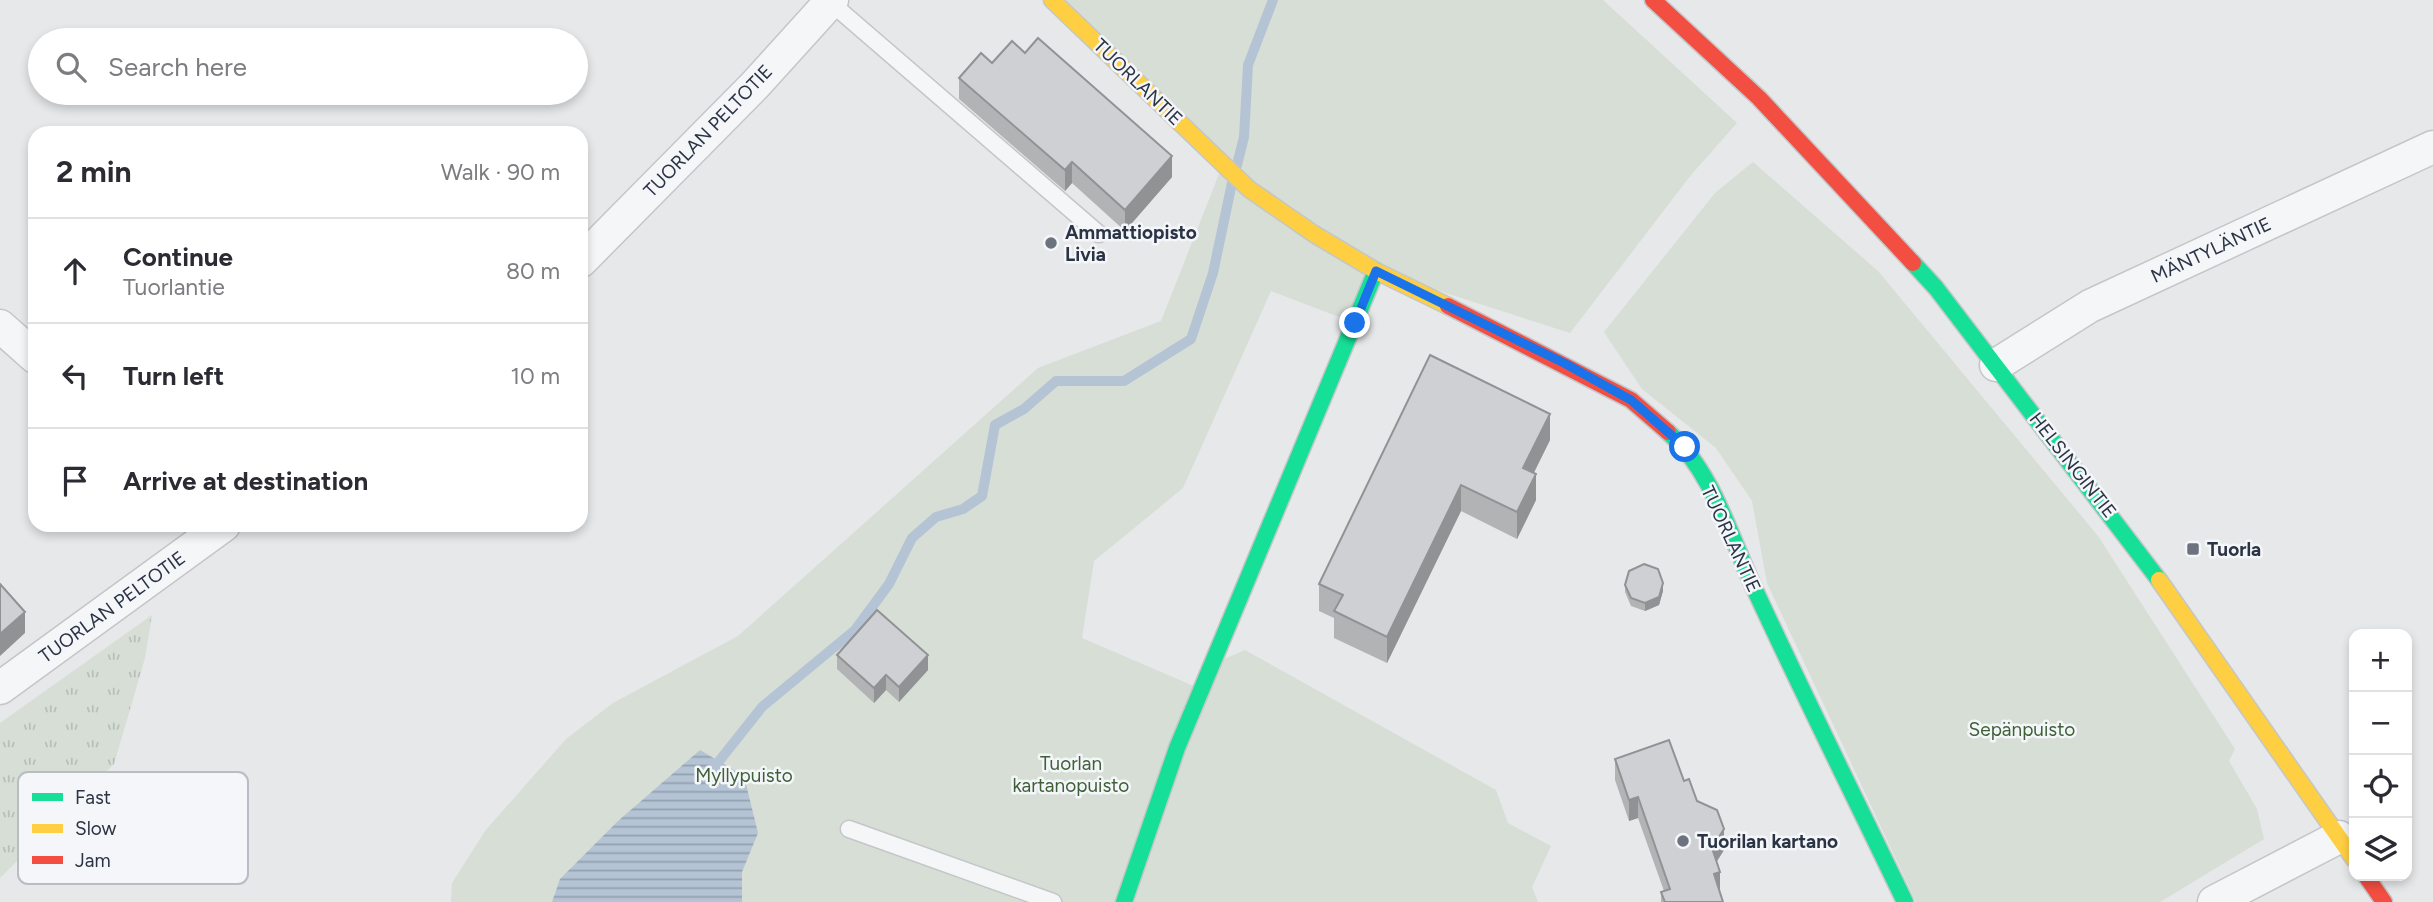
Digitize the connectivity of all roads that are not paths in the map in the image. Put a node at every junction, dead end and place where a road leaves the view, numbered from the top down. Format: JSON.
{"nodes":[{"id":1,"x":1052,"y":0,"type":"edge"},
{"id":2,"x":1653,"y":0,"type":"edge"},
{"id":3,"x":831,"y":1,"type":"edge"},
{"id":4,"x":2433,"y":147,"type":"edge"},
{"id":5,"x":1099,"y":234,"type":"dead end"},
{"id":6,"x":588,"y":254,"type":"edge"},
{"id":7,"x":1376,"y":271,"type":"junction"},
{"id":8,"x":0,"y":326,"type":"edge"},
{"id":9,"x":28,"y":350,"type":"edge"},
{"id":10,"x":1996,"y":365,"type":"junction"},
{"id":11,"x":214,"y":532,"type":"edge"},
{"id":12,"x":0,"y":688,"type":"edge"},
{"id":13,"x":849,"y":829,"type":"dead end"},
{"id":14,"x":2347,"y":848,"type":"edge"},
{"id":15,"x":2369,"y":881,"type":"edge"},
{"id":16,"x":1053,"y":902,"type":"edge"},
{"id":17,"x":1124,"y":902,"type":"edge"},
{"id":18,"x":1905,"y":902,"type":"edge"},
{"id":19,"x":2214,"y":902,"type":"edge"},
{"id":20,"x":2384,"y":902,"type":"edge"}],
"edges":[{"from":1,"to":7,"type":"street","name":"TUORLANTIE"},
{"from":2,"to":10,"type":"street","name":"HELSINGINTIE"},
{"from":3,"to":5,"type":"lane"},
{"from":3,"to":6,"type":"street","name":"TUORLAN PELTOTIE"},
{"from":4,"to":10,"type":"street","name":"MÄNTYLÄNTIE"},
{"from":7,"to":17,"type":"street"},
{"from":7,"to":18,"type":"street","name":"TUORLANTIE"},
{"from":8,"to":9,"type":"street"},
{"from":10,"to":14,"type":"street","name":"HELSINGINTIE"},
{"from":11,"to":12,"type":"street","name":"TUORLAN PELTOTIE"},
{"from":13,"to":16,"type":"lane"},
{"from":14,"to":19,"type":"street"},
{"from":15,"to":20,"type":"street"}]}
